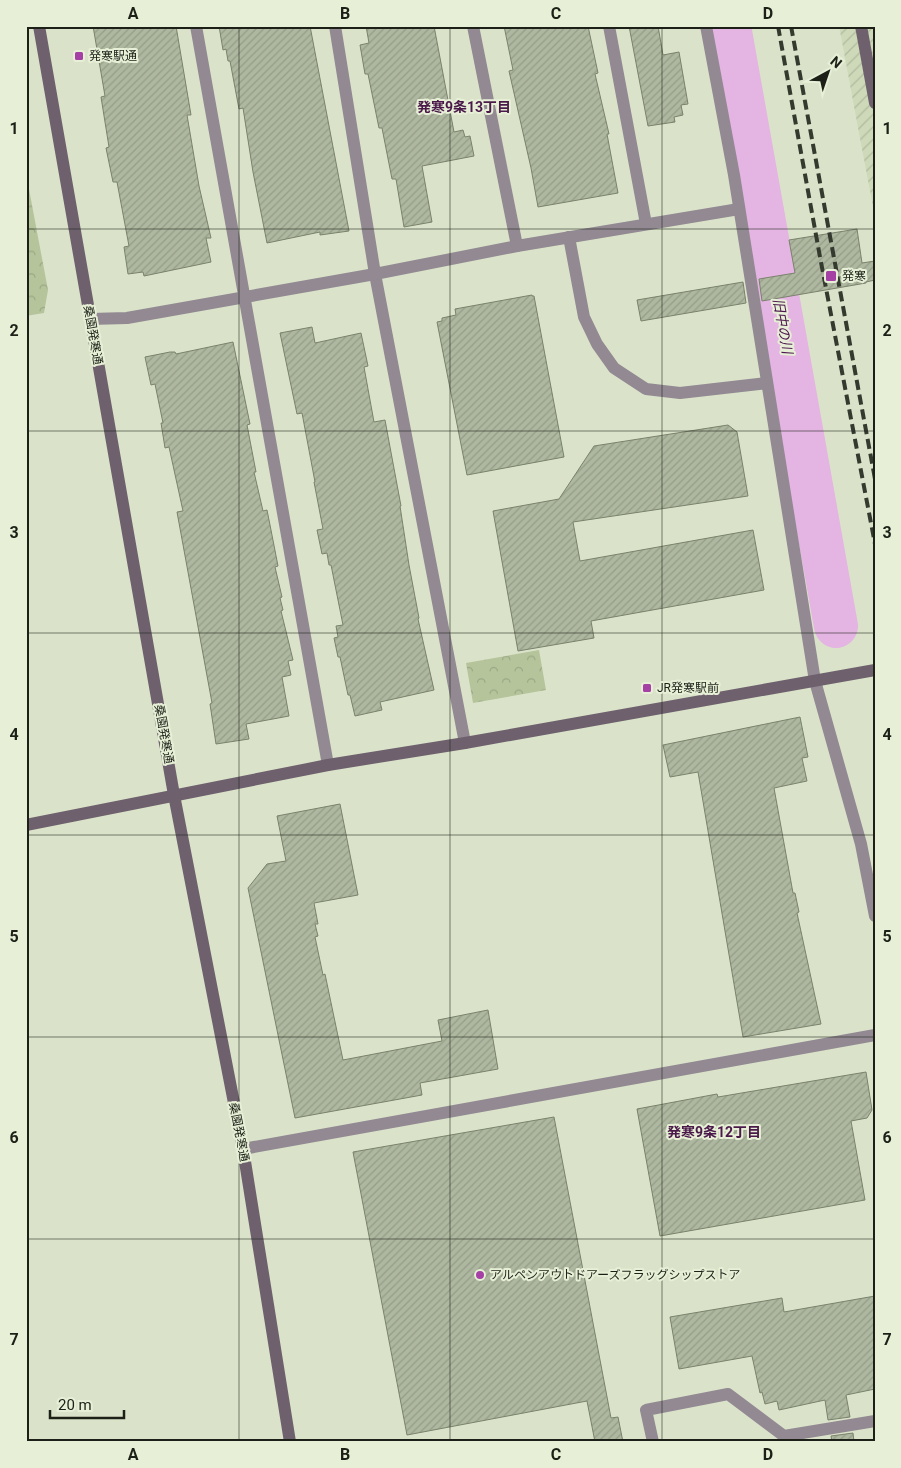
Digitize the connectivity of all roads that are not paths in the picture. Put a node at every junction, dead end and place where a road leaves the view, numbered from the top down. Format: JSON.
{"nodes":[{"id":1,"x":38,"y":26,"type":"edge"},
{"id":2,"x":196,"y":26,"type":"edge"},
{"id":3,"x":335,"y":26,"type":"edge"},
{"id":4,"x":474,"y":26,"type":"edge"},
{"id":5,"x":609,"y":26,"type":"edge"},
{"id":6,"x":706,"y":26,"type":"edge"},
{"id":7,"x":861,"y":26,"type":"edge"},
{"id":8,"x":875,"y":103,"type":"edge"},
{"id":9,"x":739,"y":209,"type":"junction"},
{"id":10,"x":646,"y":224,"type":"junction"},
{"id":11,"x":569,"y":237,"type":"junction"},
{"id":12,"x":517,"y":246,"type":"junction"},
{"id":13,"x":375,"y":274,"type":"junction"},
{"id":14,"x":243,"y":298,"type":"junction"},
{"id":15,"x":90,"y":319,"type":"junction"},
{"id":16,"x":767,"y":383,"type":"junction"},
{"id":17,"x":875,"y":670,"type":"edge"},
{"id":18,"x":815,"y":681,"type":"junction"},
{"id":19,"x":465,"y":743,"type":"junction"},
{"id":20,"x":328,"y":765,"type":"junction"},
{"id":21,"x":174,"y":795,"type":"junction"},
{"id":22,"x":26,"y":825,"type":"edge"},
{"id":23,"x":875,"y":916,"type":"edge"},
{"id":24,"x":875,"y":1035,"type":"edge"},
{"id":25,"x":243,"y":1149,"type":"junction"},
{"id":26,"x":875,"y":1420,"type":"edge"},
{"id":27,"x":290,"y":1442,"type":"edge"},
{"id":28,"x":653,"y":1442,"type":"edge"}],
"edges":[{"from":1,"to":15,"type":"street","name":"桑園発寒通"},
{"from":2,"to":14,"type":"street"},
{"from":3,"to":13,"type":"street"},
{"from":4,"to":12,"type":"street"},
{"from":5,"to":10,"type":"street"},
{"from":6,"to":9,"type":"street"},
{"from":7,"to":8,"type":"street"},
{"from":9,"to":10,"type":"street"},
{"from":9,"to":16,"type":"street"},
{"from":10,"to":11,"type":"street"},
{"from":11,"to":12,"type":"street"},
{"from":11,"to":16,"type":"street"},
{"from":12,"to":13,"type":"street"},
{"from":13,"to":14,"type":"street"},
{"from":13,"to":19,"type":"street"},
{"from":14,"to":15,"type":"street"},
{"from":14,"to":20,"type":"street"},
{"from":15,"to":21,"type":"street","name":"桑園発寒通"},
{"from":16,"to":18,"type":"street"},
{"from":17,"to":18,"type":"street"},
{"from":18,"to":19,"type":"street"},
{"from":18,"to":23,"type":"street"},
{"from":19,"to":20,"type":"street"},
{"from":20,"to":21,"type":"street"},
{"from":21,"to":22,"type":"street"},
{"from":21,"to":25,"type":"street","name":"桑園発寒通"},
{"from":24,"to":25,"type":"street"},
{"from":25,"to":27,"type":"street","name":"桑園発寒通"},
{"from":26,"to":28,"type":"street"}]}
